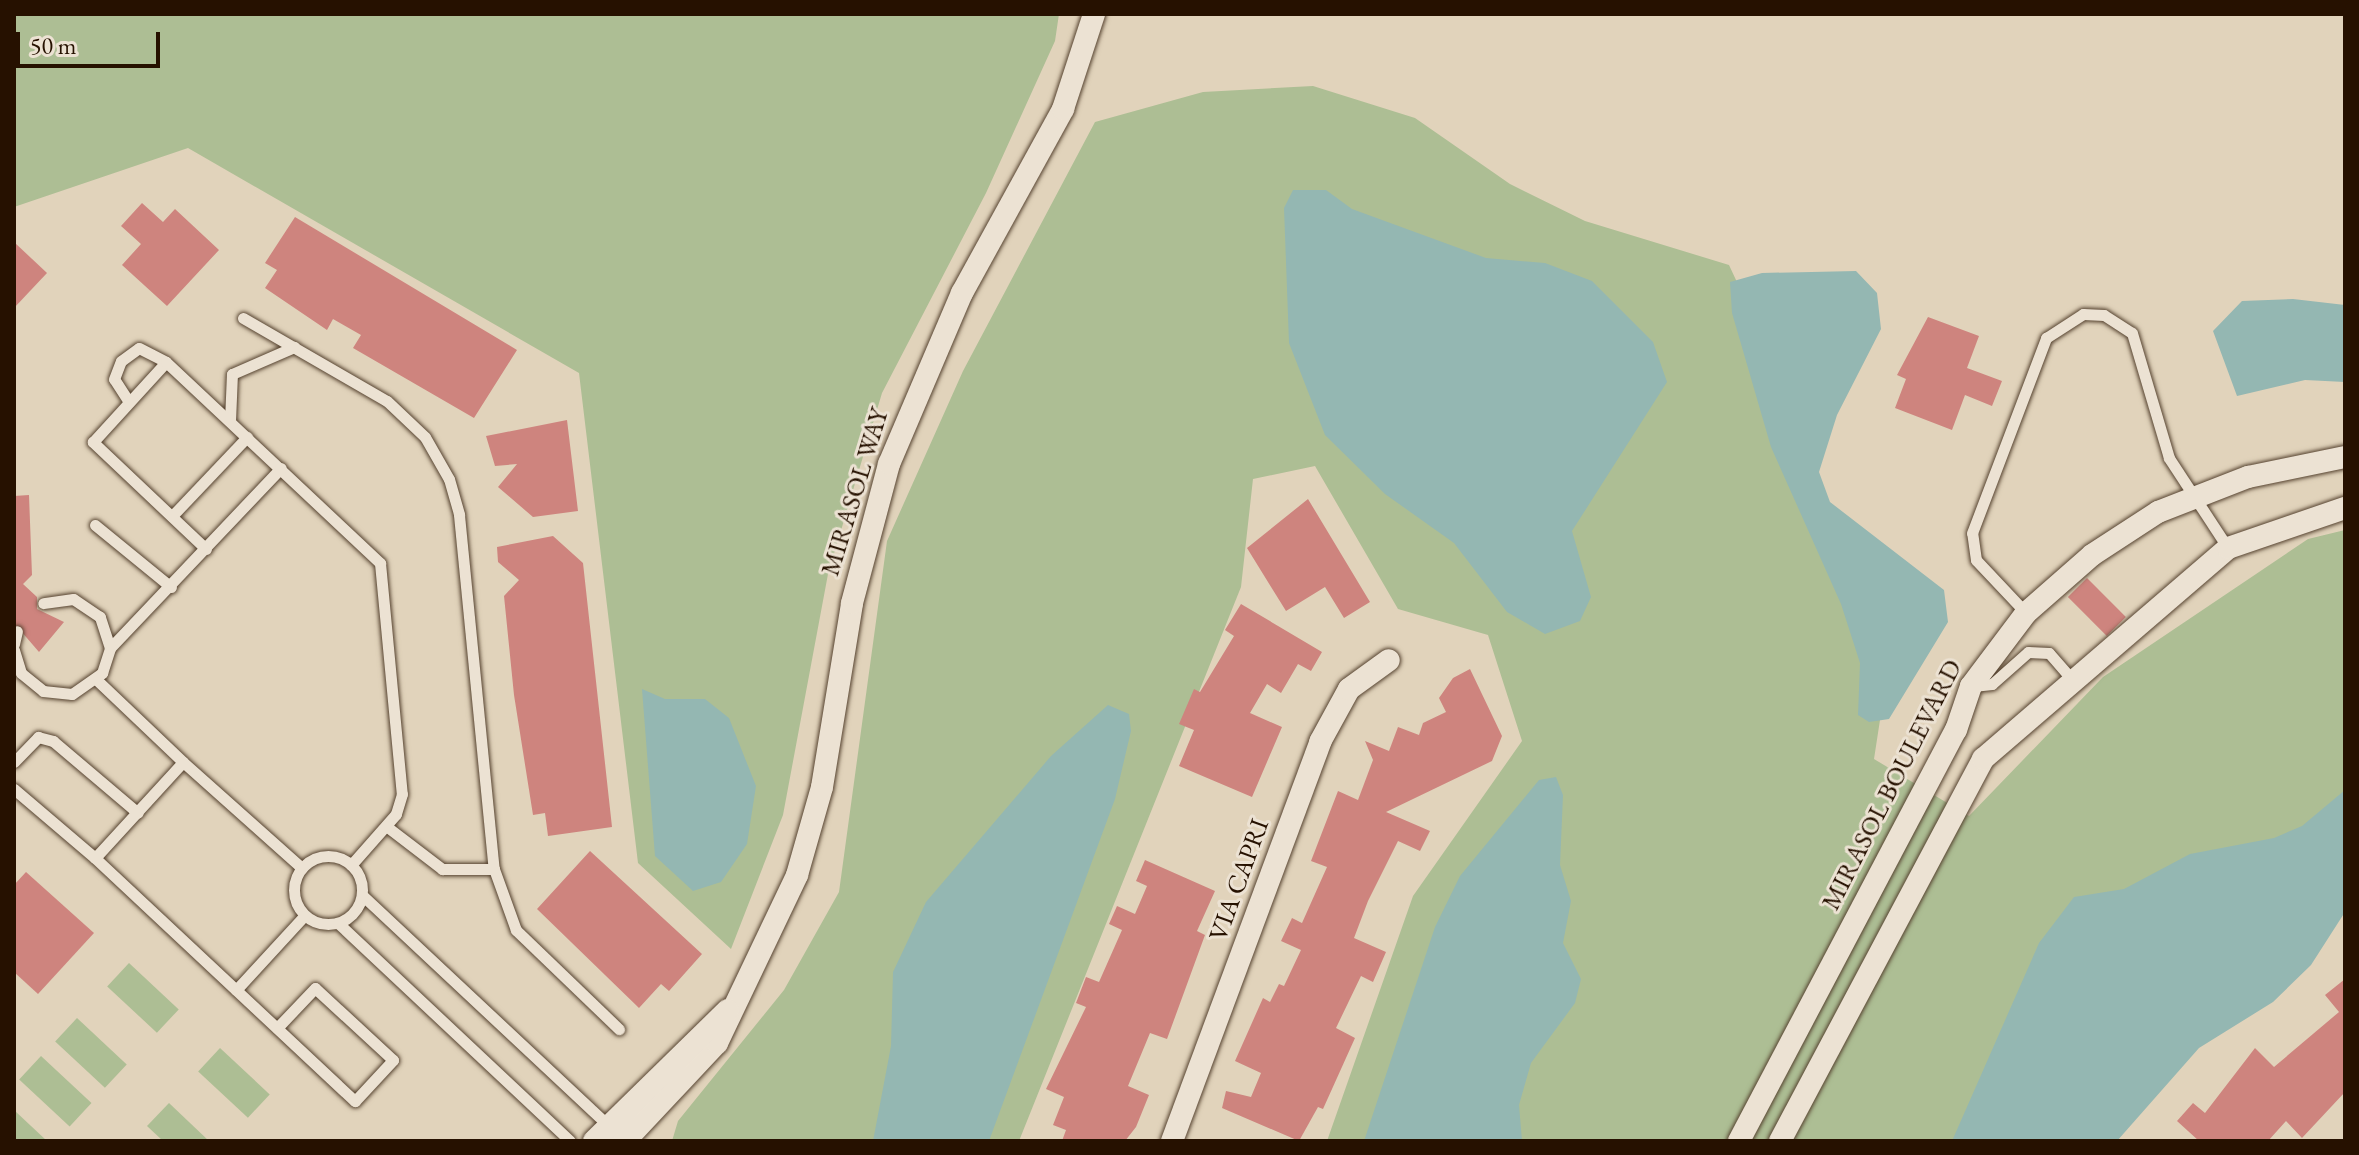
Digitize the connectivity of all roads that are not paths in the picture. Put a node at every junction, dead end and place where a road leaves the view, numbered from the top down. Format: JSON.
{"nodes":[{"id":1,"x":1094,"y":14,"type":"edge"},
{"id":2,"x":243,"y":318,"type":"dead end"},
{"id":3,"x":294,"y":347,"type":"junction"},
{"id":4,"x":166,"y":362,"type":"junction"},
{"id":5,"x":129,"y":402,"type":"junction"},
{"id":6,"x":230,"y":421,"type":"junction"},
{"id":7,"x":247,"y":437,"type":"junction"},
{"id":8,"x":2345,"y":457,"type":"edge"},
{"id":9,"x":281,"y":468,"type":"junction"},
{"id":10,"x":2195,"y":496,"type":"junction"},
{"id":11,"x":2345,"y":508,"type":"edge"},
{"id":12,"x":172,"y":516,"type":"junction"},
{"id":13,"x":95,"y":525,"type":"dead end"},
{"id":14,"x":2228,"y":548,"type":"junction"},
{"id":15,"x":206,"y":549,"type":"junction"},
{"id":16,"x":171,"y":587,"type":"junction"},
{"id":17,"x":43,"y":603,"type":"dead end"},
{"id":18,"x":2026,"y":613,"type":"junction"},
{"id":19,"x":15,"y":642,"type":"edge"},
{"id":20,"x":110,"y":648,"type":"junction"},
{"id":21,"x":1389,"y":660,"type":"dead end"},
{"id":22,"x":2072,"y":679,"type":"junction"},
{"id":23,"x":97,"y":680,"type":"junction"},
{"id":24,"x":1971,"y":686,"type":"junction"},
{"id":25,"x":14,"y":762,"type":"edge"},
{"id":26,"x":183,"y":762,"type":"junction"},
{"id":27,"x":14,"y":789,"type":"edge"},
{"id":28,"x":138,"y":813,"type":"junction"},
{"id":29,"x":386,"y":826,"type":"junction"},
{"id":30,"x":95,"y":858,"type":"junction"},
{"id":31,"x":351,"y":865,"type":"junction"},
{"id":32,"x":302,"y":868,"type":"junction"},
{"id":33,"x":494,"y":869,"type":"junction"},
{"id":34,"x":362,"y":895,"type":"junction"},
{"id":35,"x":304,"y":916,"type":"junction"},
{"id":36,"x":338,"y":923,"type":"junction"},
{"id":37,"x":236,"y":990,"type":"junction"},
{"id":38,"x":277,"y":1028,"type":"junction"},
{"id":39,"x":619,"y":1029,"type":"dead end"},
{"id":40,"x":609,"y":1136,"type":"edge"},
{"id":41,"x":570,"y":1141,"type":"edge"},
{"id":42,"x":1172,"y":1141,"type":"edge"},
{"id":43,"x":1739,"y":1141,"type":"edge"},
{"id":44,"x":1780,"y":1141,"type":"edge"}],
"edges":[{"from":1,"to":40,"type":"street","name":"MIRASOL WAY"},
{"from":2,"to":3,"type":"lane"},
{"from":3,"to":6,"type":"lane"},
{"from":3,"to":33,"type":"lane"},
{"from":4,"to":5,"type":"lane"},
{"from":4,"to":5,"type":"lane"},
{"from":4,"to":6,"type":"lane"},
{"from":5,"to":12,"type":"lane"},
{"from":6,"to":7,"type":"lane"},
{"from":7,"to":9,"type":"lane"},
{"from":7,"to":12,"type":"lane"},
{"from":8,"to":10,"type":"street","name":"MIRASOL BOULEVARD"},
{"from":9,"to":15,"type":"lane"},
{"from":9,"to":29,"type":"lane"},
{"from":10,"to":14,"type":"lane"},
{"from":10,"to":18,"type":"street","name":"MIRASOL BOULEVARD"},
{"from":10,"to":18,"type":"lane"},
{"from":11,"to":14,"type":"street"},
{"from":12,"to":15,"type":"lane"},
{"from":13,"to":16,"type":"lane"},
{"from":14,"to":22,"type":"street"},
{"from":15,"to":16,"type":"lane"},
{"from":16,"to":20,"type":"lane"},
{"from":17,"to":20,"type":"lane"},
{"from":18,"to":24,"type":"street","name":"MIRASOL BOULEVARD"},
{"from":19,"to":23,"type":"lane"},
{"from":20,"to":23,"type":"lane"},
{"from":21,"to":42,"type":"street","name":"VIA CAPRI"},
{"from":22,"to":24,"type":"lane"},
{"from":22,"to":44,"type":"street"},
{"from":23,"to":26,"type":"lane"},
{"from":24,"to":43,"type":"street","name":"MIRASOL BOULEVARD"},
{"from":25,"to":28,"type":"lane"},
{"from":26,"to":28,"type":"lane"},
{"from":26,"to":32,"type":"lane"},
{"from":27,"to":30,"type":"lane"},
{"from":28,"to":30,"type":"lane"},
{"from":29,"to":31,"type":"lane"},
{"from":29,"to":33,"type":"lane"},
{"from":30,"to":37,"type":"lane"},
{"from":31,"to":32,"type":"lane"},
{"from":31,"to":34,"type":"lane"},
{"from":32,"to":35,"type":"lane"},
{"from":33,"to":39,"type":"lane"},
{"from":34,"to":36,"type":"lane"},
{"from":34,"to":40,"type":"lane"},
{"from":35,"to":36,"type":"lane"},
{"from":35,"to":37,"type":"lane"},
{"from":36,"to":41,"type":"lane"},
{"from":37,"to":38,"type":"lane"},
{"from":38,"to":38,"type":"lane"}]}
